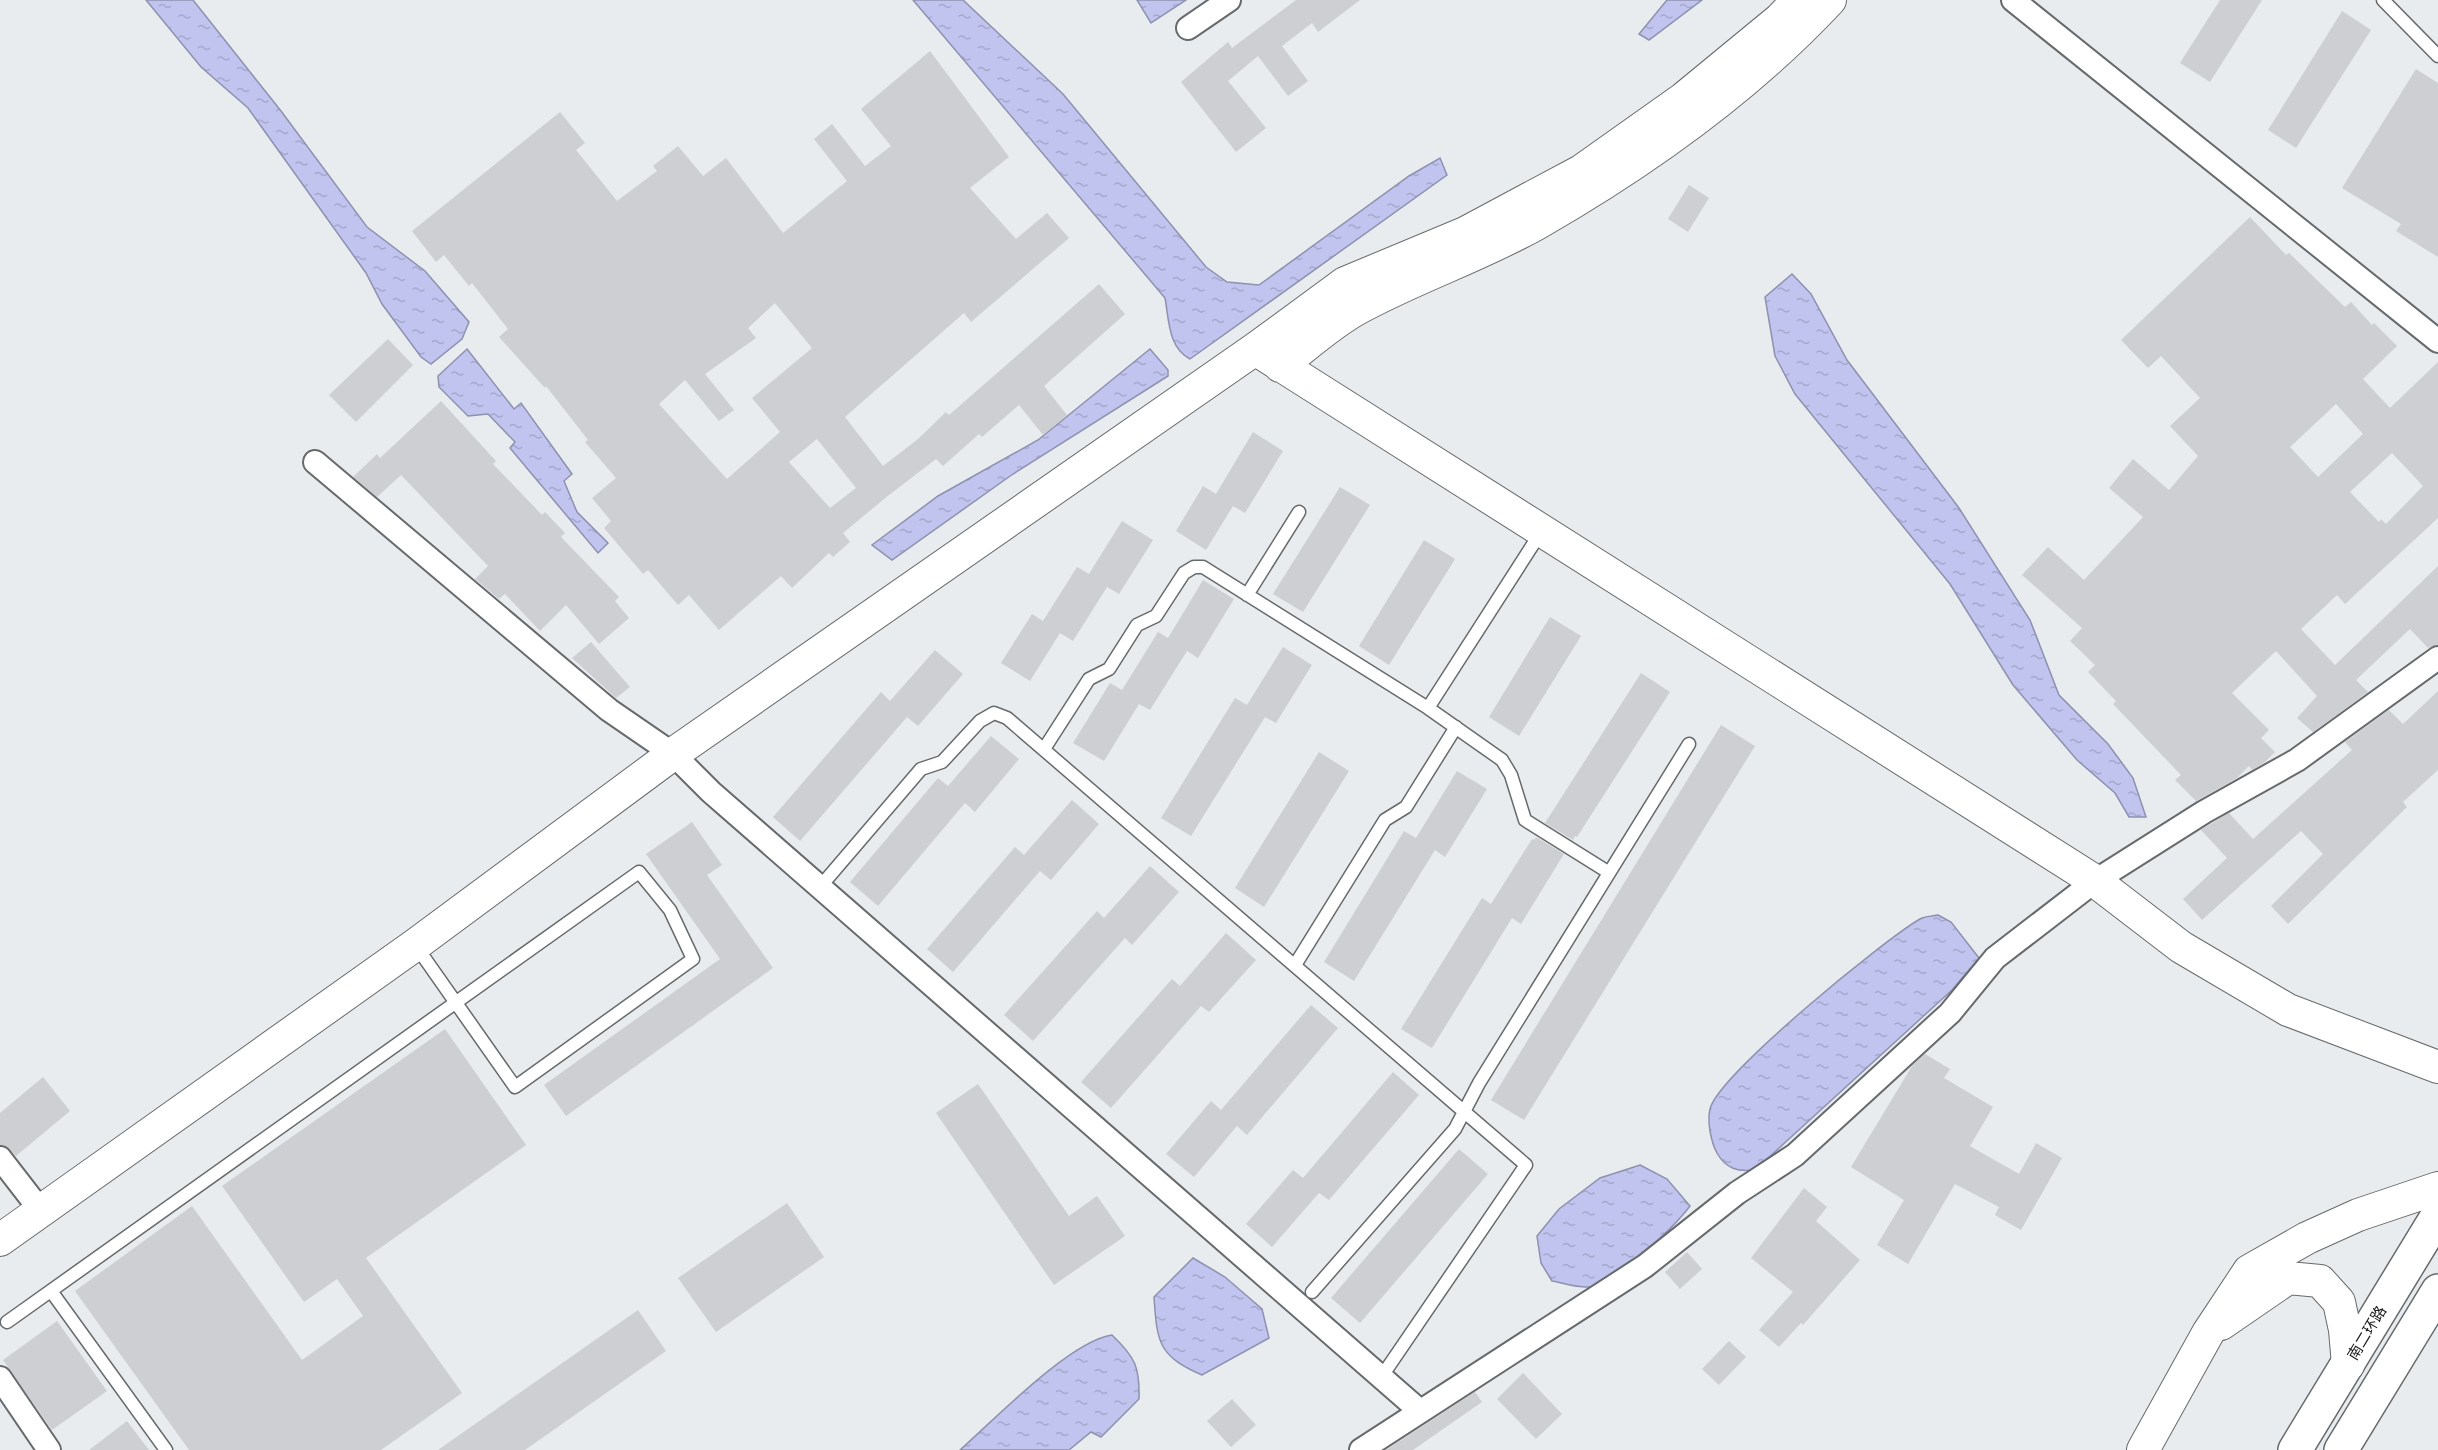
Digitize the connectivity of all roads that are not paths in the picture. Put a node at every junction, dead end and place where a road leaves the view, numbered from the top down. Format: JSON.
{"nodes":[{"id":1,"x":1229,"y":0,"type":"edge"},
{"id":2,"x":1798,"y":0,"type":"edge"},
{"id":3,"x":1830,"y":0,"type":"edge"},
{"id":4,"x":2013,"y":0,"type":"edge"},
{"id":5,"x":2384,"y":0,"type":"edge"},
{"id":6,"x":1188,"y":28,"type":"dead end"},
{"id":7,"x":2438,"y":57,"type":"edge"},
{"id":8,"x":2438,"y":341,"type":"edge"},
{"id":9,"x":1267,"y":358,"type":"junction"},
{"id":10,"x":315,"y":462,"type":"dead end"},
{"id":11,"x":1299,"y":512,"type":"dead end"},
{"id":12,"x":1541,"y":531,"type":"junction"},
{"id":13,"x":1247,"y":595,"type":"junction"},
{"id":14,"x":2438,"y":658,"type":"edge"},
{"id":15,"x":1428,"y":708,"type":"junction"},
{"id":16,"x":1456,"y":728,"type":"junction"},
{"id":17,"x":1689,"y":744,"type":"dead end"},
{"id":18,"x":1044,"y":749,"type":"junction"},
{"id":19,"x":673,"y":754,"type":"junction"},
{"id":20,"x":1608,"y":872,"type":"junction"},
{"id":21,"x":2095,"y":881,"type":"junction"},
{"id":22,"x":820,"y":887,"type":"junction"},
{"id":23,"x":415,"y":945,"type":"junction"},
{"id":24,"x":1295,"y":965,"type":"junction"},
{"id":25,"x":454,"y":1002,"type":"junction"},
{"id":26,"x":2438,"y":1067,"type":"edge"},
{"id":27,"x":1464,"y":1112,"type":"junction"},
{"id":28,"x":0,"y":1158,"type":"edge"},
{"id":29,"x":2438,"y":1188,"type":"edge"},
{"id":30,"x":41,"y":1211,"type":"junction"},
{"id":31,"x":2438,"y":1215,"type":"edge"},
{"id":32,"x":0,"y":1240,"type":"edge"},
{"id":33,"x":51,"y":1291,"type":"junction"},
{"id":34,"x":2438,"y":1291,"type":"edge"},
{"id":35,"x":1312,"y":1292,"type":"dead end"},
{"id":36,"x":7,"y":1322,"type":"dead end"},
{"id":37,"x":2208,"y":1333,"type":"junction"},
{"id":38,"x":2348,"y":1365,"type":"junction"},
{"id":39,"x":1382,"y":1376,"type":"junction"},
{"id":40,"x":0,"y":1378,"type":"edge"},
{"id":41,"x":1419,"y":1411,"type":"junction"},
{"id":42,"x":49,"y":1450,"type":"edge"},
{"id":43,"x":166,"y":1450,"type":"edge"},
{"id":44,"x":1361,"y":1450,"type":"edge"},
{"id":45,"x":2143,"y":1450,"type":"edge"},
{"id":46,"x":2295,"y":1450,"type":"edge"},
{"id":47,"x":2341,"y":1450,"type":"edge"}],
"edges":[{"from":1,"to":6,"type":"street"},
{"from":2,"to":9,"type":"street"},
{"from":3,"to":9,"type":"street"},
{"from":4,"to":8,"type":"street"},
{"from":5,"to":7,"type":"lane"},
{"from":9,"to":12,"type":"street"},
{"from":9,"to":19,"type":"street"},
{"from":10,"to":19,"type":"street"},
{"from":11,"to":13,"type":"lane"},
{"from":12,"to":15,"type":"lane"},
{"from":12,"to":21,"type":"street"},
{"from":13,"to":15,"type":"lane"},
{"from":13,"to":18,"type":"lane"},
{"from":14,"to":21,"type":"street"},
{"from":15,"to":16,"type":"lane"},
{"from":16,"to":20,"type":"lane"},
{"from":16,"to":24,"type":"lane"},
{"from":17,"to":20,"type":"lane"},
{"from":18,"to":22,"type":"lane"},
{"from":18,"to":24,"type":"lane"},
{"from":19,"to":22,"type":"street"},
{"from":19,"to":23,"type":"street"},
{"from":20,"to":27,"type":"lane"},
{"from":21,"to":26,"type":"street"},
{"from":21,"to":41,"type":"street"},
{"from":22,"to":39,"type":"street"},
{"from":23,"to":25,"type":"lane"},
{"from":23,"to":30,"type":"street"},
{"from":24,"to":27,"type":"lane"},
{"from":25,"to":25,"type":"lane"},
{"from":25,"to":33,"type":"lane"},
{"from":27,"to":35,"type":"lane"},
{"from":27,"to":39,"type":"lane"},
{"from":28,"to":30,"type":"street"},
{"from":29,"to":37,"type":"street"},
{"from":30,"to":32,"type":"street"},
{"from":31,"to":38,"type":"main road","name":"南二环路"},
{"from":33,"to":36,"type":"lane"},
{"from":33,"to":43,"type":"lane"},
{"from":34,"to":47,"type":"main road"},
{"from":37,"to":38,"type":"street"},
{"from":37,"to":45,"type":"street"},
{"from":38,"to":46,"type":"main road","name":"南二环路"},
{"from":39,"to":41,"type":"street"},
{"from":40,"to":42,"type":"street"},
{"from":41,"to":44,"type":"street"}]}
